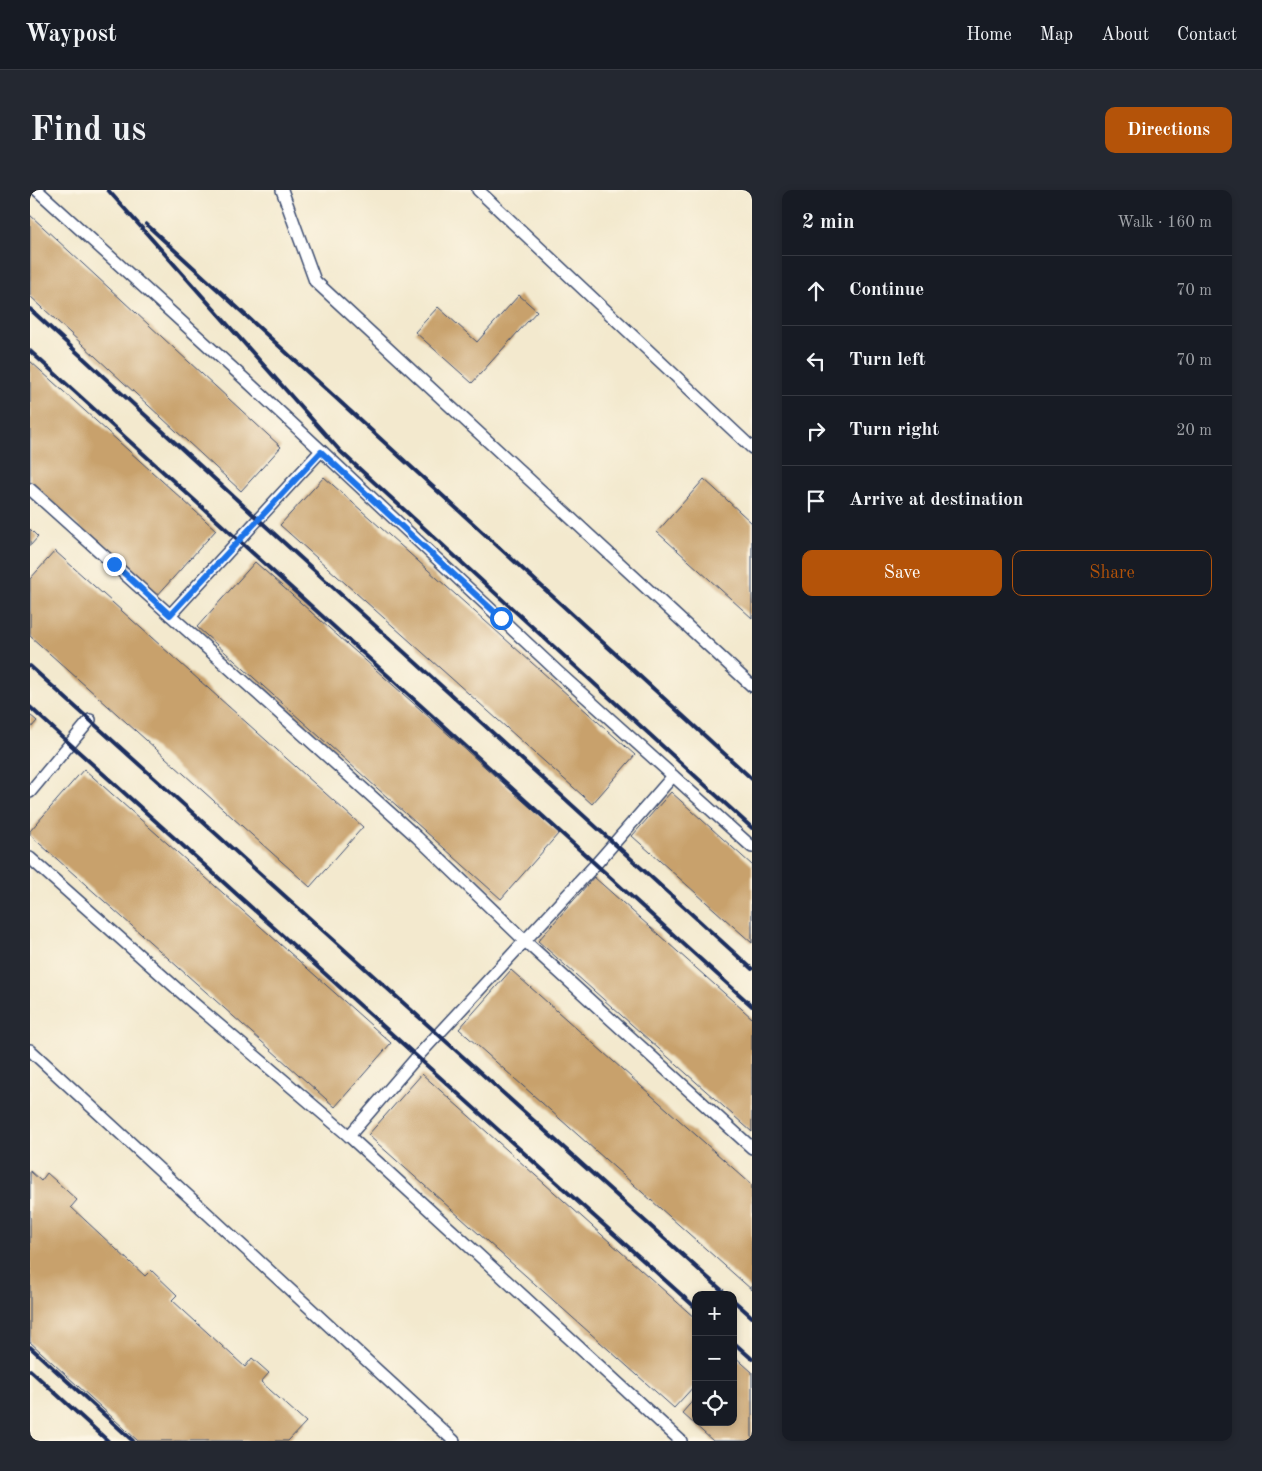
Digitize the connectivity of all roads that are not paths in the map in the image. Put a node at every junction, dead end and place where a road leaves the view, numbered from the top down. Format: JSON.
{"nodes":[{"id":1,"x":36,"y":190,"type":"edge"},
{"id":2,"x":282,"y":190,"type":"edge"},
{"id":3,"x":478,"y":190,"type":"edge"},
{"id":4,"x":752,"y":448,"type":"edge"},
{"id":5,"x":321,"y":452,"type":"junction"},
{"id":6,"x":30,"y":489,"type":"edge"},
{"id":7,"x":170,"y":615,"type":"junction"},
{"id":8,"x":752,"y":686,"type":"edge"},
{"id":9,"x":90,"y":720,"type":"dead end"},
{"id":10,"x":673,"y":776,"type":"junction"},
{"id":11,"x":30,"y":792,"type":"edge"},
{"id":12,"x":752,"y":847,"type":"edge"},
{"id":13,"x":30,"y":858,"type":"edge"},
{"id":14,"x":525,"y":941,"type":"junction"},
{"id":15,"x":30,"y":1050,"type":"edge"},
{"id":16,"x":349,"y":1136,"type":"junction"},
{"id":17,"x":752,"y":1148,"type":"edge"},
{"id":18,"x":454,"y":1441,"type":"edge"},
{"id":19,"x":681,"y":1441,"type":"edge"}],
"edges":[{"from":1,"to":5,"type":"lane"},
{"from":2,"to":8,"type":"lane"},
{"from":3,"to":4,"type":"lane"},
{"from":5,"to":7,"type":"lane"},
{"from":5,"to":10,"type":"lane"},
{"from":6,"to":7,"type":"lane"},
{"from":7,"to":14,"type":"lane"},
{"from":9,"to":11,"type":"lane"},
{"from":10,"to":12,"type":"lane"},
{"from":10,"to":14,"type":"lane"},
{"from":13,"to":16,"type":"lane"},
{"from":14,"to":16,"type":"lane"},
{"from":14,"to":17,"type":"lane"},
{"from":15,"to":18,"type":"lane"},
{"from":16,"to":19,"type":"lane"}]}
